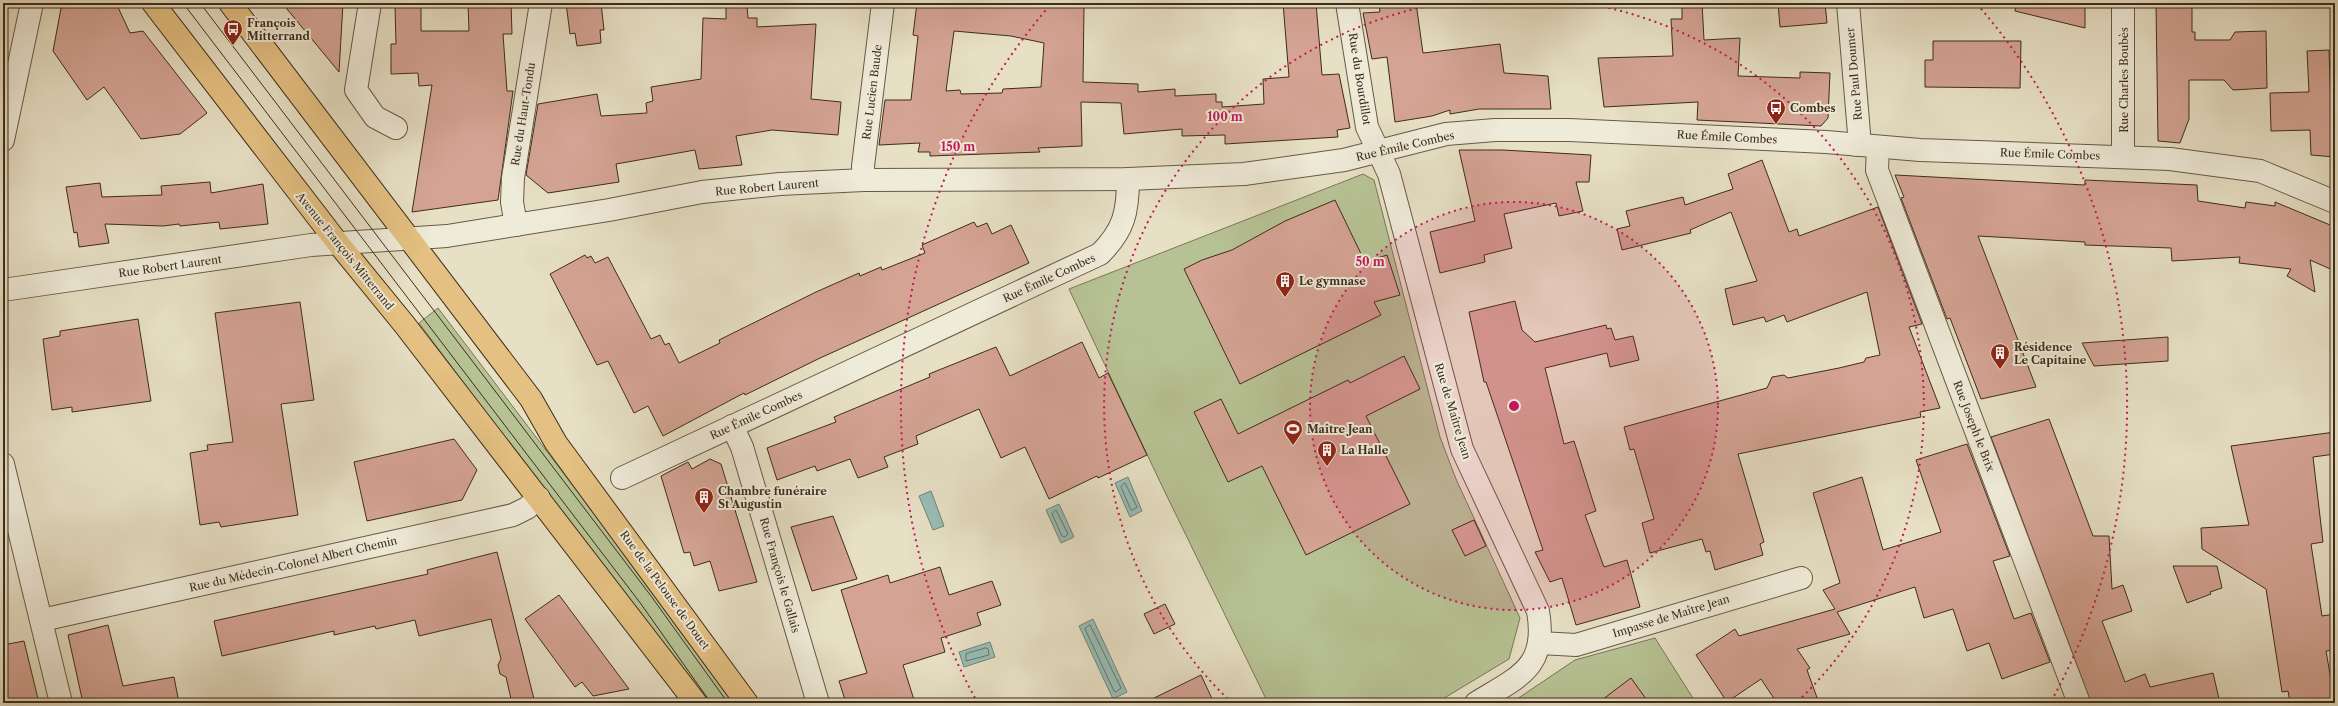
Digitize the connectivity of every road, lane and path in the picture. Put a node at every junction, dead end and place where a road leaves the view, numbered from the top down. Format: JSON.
{"nodes":[{"id":1,"x":32,"y":3,"type":"edge"},
{"id":2,"x":153,"y":3,"type":"edge"},
{"id":3,"x":230,"y":3,"type":"edge"},
{"id":4,"x":370,"y":3,"type":"edge"},
{"id":5,"x":541,"y":3,"type":"edge"},
{"id":6,"x":883,"y":3,"type":"edge"},
{"id":7,"x":1347,"y":3,"type":"edge"},
{"id":8,"x":1848,"y":3,"type":"edge"},
{"id":9,"x":2123,"y":3,"type":"edge"},
{"id":10,"x":396,"y":128,"type":"dead end"},
{"id":11,"x":3,"y":140,"type":"edge"},
{"id":12,"x":1868,"y":146,"type":"junction"},
{"id":13,"x":1378,"y":152,"type":"junction"},
{"id":14,"x":2123,"y":157,"type":"junction"},
{"id":15,"x":1128,"y":179,"type":"junction"},
{"id":16,"x":864,"y":180,"type":"junction"},
{"id":17,"x":2335,"y":202,"type":"edge"},
{"id":18,"x":516,"y":225,"type":"junction"},
{"id":19,"x":409,"y":238,"type":"junction"},
{"id":20,"x":337,"y":242,"type":"junction"},
{"id":21,"x":3,"y":290,"type":"edge"},
{"id":22,"x":732,"y":426,"type":"junction"},
{"id":23,"x":3,"y":464,"type":"edge"},
{"id":24,"x":622,"y":478,"type":"dead end"},
{"id":25,"x":539,"y":498,"type":"junction"},
{"id":26,"x":1801,"y":578,"type":"dead end"},
{"id":27,"x":42,"y":620,"type":"junction"},
{"id":28,"x":1540,"y":643,"type":"junction"},
{"id":29,"x":61,"y":703,"type":"edge"},
{"id":30,"x":696,"y":703,"type":"edge"},
{"id":31,"x":747,"y":703,"type":"edge"},
{"id":32,"x":818,"y":703,"type":"edge"},
{"id":33,"x":1476,"y":703,"type":"edge"},
{"id":34,"x":2079,"y":703,"type":"edge"}],
"edges":[{"from":1,"to":11,"type":"street"},
{"from":2,"to":20,"type":"main road","name":"Avenue François Mitterrand"},
{"from":3,"to":19,"type":"main road"},
{"from":4,"to":10,"type":"street"},
{"from":5,"to":18,"type":"street","name":"Rue du Haut-Tondu"},
{"from":6,"to":16,"type":"street","name":"Rue Lucien Baude"},
{"from":7,"to":13,"type":"street","name":"Rue du Bourdillot"},
{"from":8,"to":12,"type":"street","name":"Rue Paul Doumer"},
{"from":9,"to":14,"type":"street","name":"Rue Charles Boubès"},
{"from":12,"to":13,"type":"street","name":"Rue Émile Combes"},
{"from":12,"to":14,"type":"street","name":"Rue Émile Combes"},
{"from":12,"to":34,"type":"street","name":"Rue Joseph le Brix"},
{"from":13,"to":15,"type":"street","name":"Rue Émile Combes"},
{"from":13,"to":28,"type":"street","name":"Rue de Maître Jean"},
{"from":14,"to":17,"type":"street","name":"Rue Émile Combes"},
{"from":15,"to":16,"type":"street","name":"Rue Robert Laurent"},
{"from":15,"to":22,"type":"street","name":"Rue Émile Combes"},
{"from":16,"to":18,"type":"street","name":"Rue Robert Laurent"},
{"from":18,"to":19,"type":"street","name":"Rue Robert Laurent"},
{"from":19,"to":20,"type":"street","name":"Rue Robert Laurent"},
{"from":19,"to":31,"type":"main road","name":"Rue de la Pelouse de Douet"},
{"from":20,"to":21,"type":"street","name":"Rue Robert Laurent"},
{"from":20,"to":25,"type":"main road","name":"Avenue François Mitterrand"},
{"from":22,"to":24,"type":"street","name":"Rue Émile Combes"},
{"from":22,"to":32,"type":"street","name":"Rue François le Gallais"},
{"from":23,"to":27,"type":"street"},
{"from":25,"to":27,"type":"street","name":"Rue du Médecin-Colonel Albert Chemin"},
{"from":25,"to":30,"type":"main road"},
{"from":26,"to":28,"type":"street","name":"Impasse de Maître Jean"},
{"from":27,"to":29,"type":"street"},
{"from":28,"to":33,"type":"street","name":"Rue de Maître Jean"}]}
